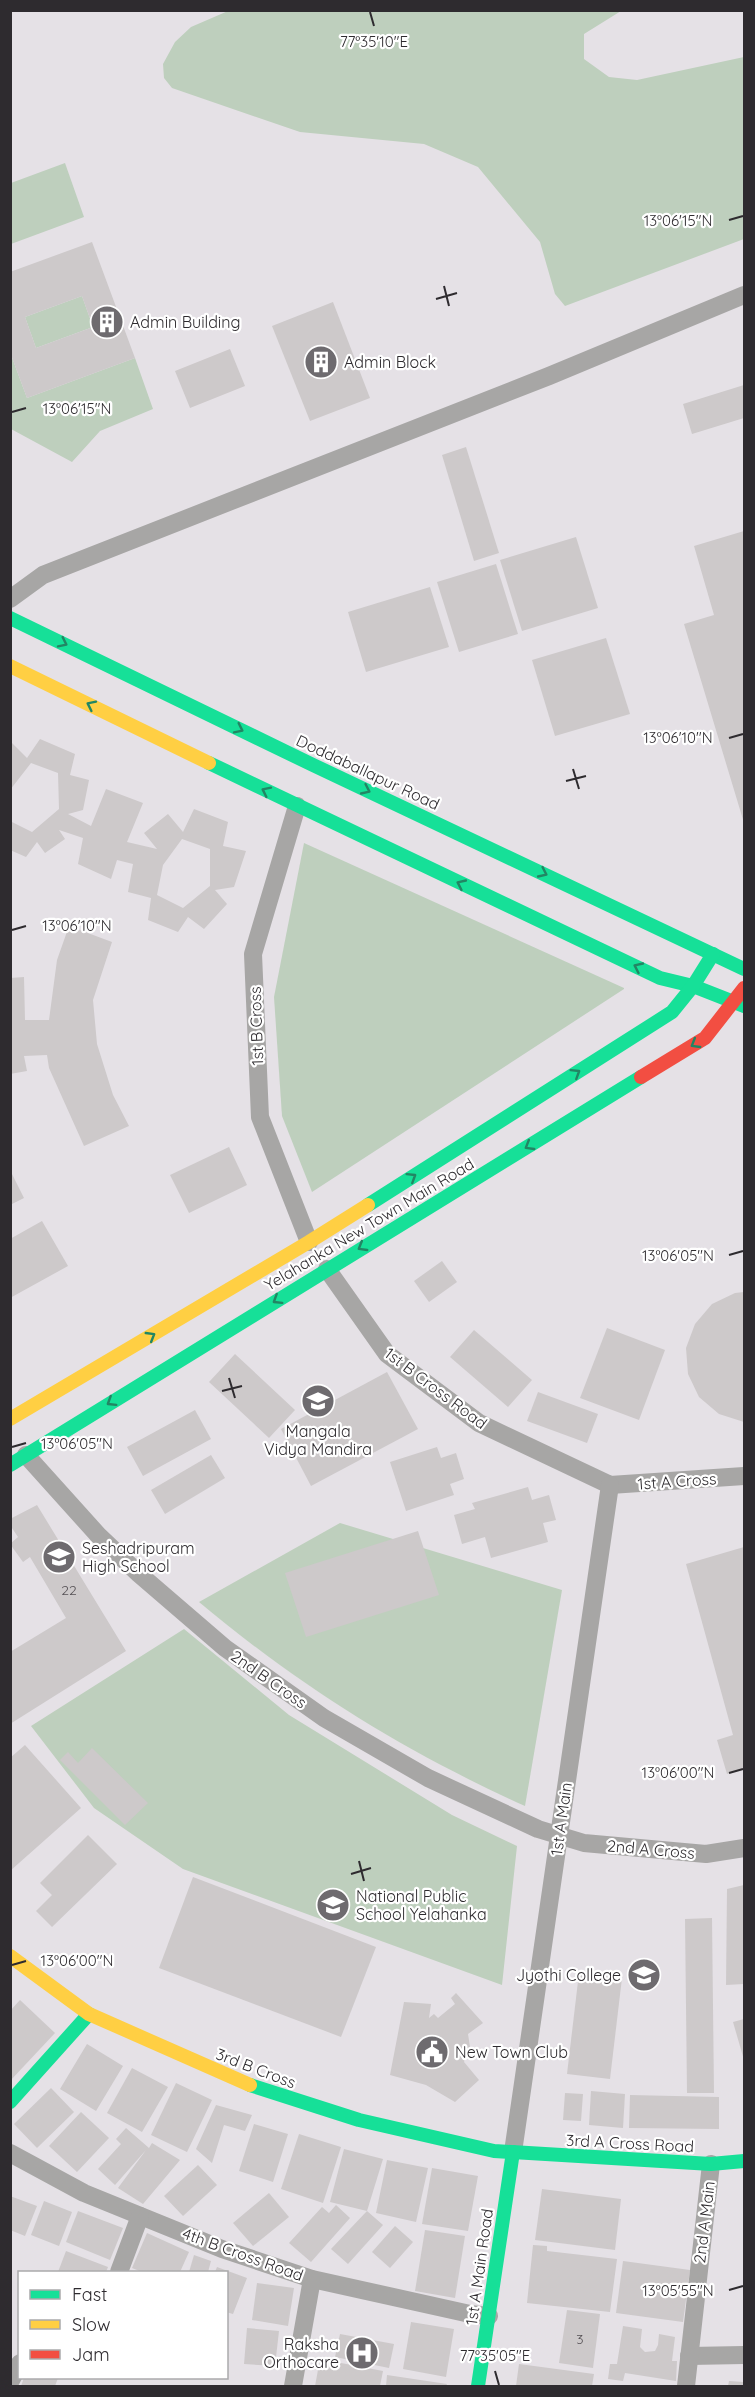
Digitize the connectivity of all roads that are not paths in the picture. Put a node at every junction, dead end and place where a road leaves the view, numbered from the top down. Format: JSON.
{"nodes":[{"id":1,"x":744,"y":295,"type":"edge"},
{"id":2,"x":10,"y":599,"type":"edge"},
{"id":3,"x":10,"y":618,"type":"edge"},
{"id":4,"x":10,"y":666,"type":"edge"},
{"id":5,"x":297,"y":806,"type":"junction"},
{"id":6,"x":713,"y":954,"type":"junction"},
{"id":7,"x":744,"y":969,"type":"edge"},
{"id":8,"x":693,"y":986,"type":"junction"},
{"id":9,"x":744,"y":988,"type":"edge"},
{"id":10,"x":740,"y":1004,"type":"edge"},
{"id":11,"x":309,"y":1242,"type":"junction"},
{"id":12,"x":327,"y":1269,"type":"junction"},
{"id":13,"x":10,"y":1419,"type":"edge"},
{"id":14,"x":18,"y":1460,"type":"edge"},
{"id":15,"x":744,"y":1476,"type":"edge"},
{"id":16,"x":610,"y":1485,"type":"junction"},
{"id":17,"x":559,"y":1835,"type":"junction"},
{"id":18,"x":744,"y":1848,"type":"edge"},
{"id":19,"x":13,"y":1963,"type":"edge"},
{"id":20,"x":89,"y":2014,"type":"junction"},
{"id":21,"x":10,"y":2102,"type":"edge"},
{"id":22,"x":513,"y":2152,"type":"junction"},
{"id":23,"x":10,"y":2153,"type":"edge"},
{"id":24,"x":744,"y":2161,"type":"edge"},
{"id":25,"x":711,"y":2164,"type":"junction"},
{"id":26,"x":140,"y":2217,"type":"junction"},
{"id":27,"x":119,"y":2271,"type":"edge"},
{"id":28,"x":312,"y":2279,"type":"junction"},
{"id":29,"x":489,"y":2316,"type":"junction"},
{"id":30,"x":744,"y":2355,"type":"edge"},
{"id":31,"x":689,"y":2356,"type":"junction"},
{"id":32,"x":18,"y":2367,"type":"edge"},
{"id":33,"x":10,"y":2382,"type":"edge"},
{"id":34,"x":293,"y":2386,"type":"edge"},
{"id":35,"x":478,"y":2386,"type":"edge"},
{"id":36,"x":686,"y":2386,"type":"edge"}],
"edges":[{"from":1,"to":2,"type":"street"},
{"from":3,"to":6,"type":"main road","name":"Doddaballapur Road","one_way":true},
{"from":5,"to":4,"type":"main road","one_way":true},
{"from":8,"to":5,"type":"main road","one_way":true},
{"from":5,"to":11,"type":"street","name":"1st B Cross"},
{"from":6,"to":7,"type":"main road","name":"Doddaballapur Road"},
{"from":6,"to":8,"type":"main road","name":"Yelahanka New Town Main Road"},
{"from":8,"to":10,"type":"main road"},
{"from":11,"to":8,"type":"main road","name":"Yelahanka New Town Main Road","one_way":true},
{"from":9,"to":10,"type":"main road","name":"Yelahanka New Town Main Road"},
{"from":10,"to":12,"type":"main road","name":"Yelahanka New Town Main Road","one_way":true},
{"from":13,"to":11,"type":"main road","name":"Yelahanka New Town Main Road","one_way":true},
{"from":12,"to":14,"type":"main road","name":"Yelahanka New Town Main Road","one_way":true},
{"from":12,"to":16,"type":"street","name":"1st B Cross Road"},
{"from":14,"to":17,"type":"street","name":"2nd B Cross"},
{"from":15,"to":16,"type":"street","name":"1st A Cross"},
{"from":16,"to":17,"type":"street","name":"1st A Main"},
{"from":17,"to":18,"type":"street","name":"2nd A Cross"},
{"from":17,"to":22,"type":"street","name":"1st A Main"},
{"from":19,"to":20,"type":"main road","name":"3rd B Cross"},
{"from":20,"to":21,"type":"main road"},
{"from":20,"to":22,"type":"main road","name":"3rd B Cross"},
{"from":22,"to":25,"type":"main road","name":"3rd A Cross Road"},
{"from":22,"to":29,"type":"main road","name":"1st A Main Road"},
{"from":23,"to":26,"type":"street","name":"4th B Cross Road"},
{"from":24,"to":25,"type":"main road","name":"3rd A Cross Road"},
{"from":25,"to":31,"type":"street","name":"2nd A Main"},
{"from":26,"to":27,"type":"street"},
{"from":26,"to":28,"type":"street","name":"4th B Cross Road"},
{"from":28,"to":29,"type":"street","name":"4th B Cross Road"},
{"from":28,"to":34,"type":"street"},
{"from":29,"to":35,"type":"main road","name":"1st A Main Road"},
{"from":30,"to":31,"type":"street"},
{"from":31,"to":36,"type":"street","name":"2nd A Main"},
{"from":32,"to":33,"type":"street"}]}
